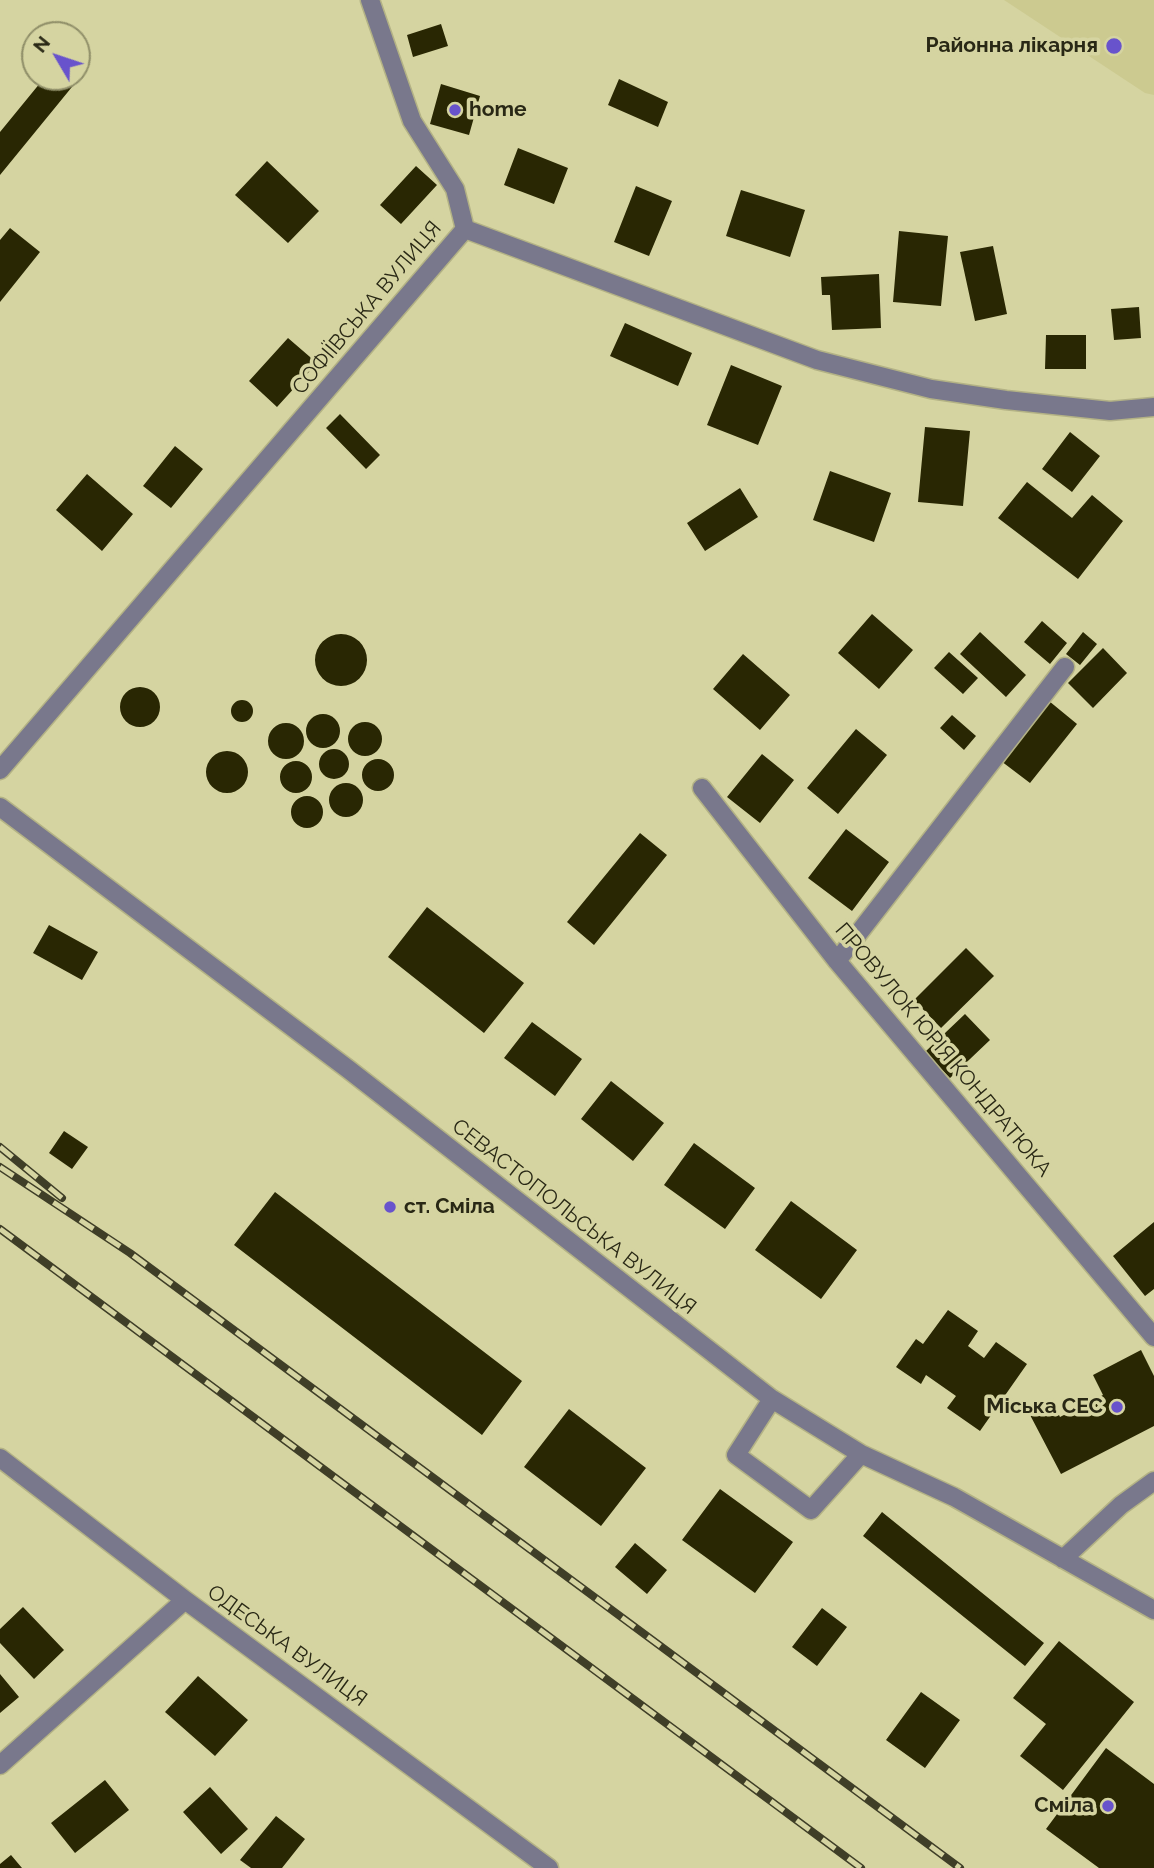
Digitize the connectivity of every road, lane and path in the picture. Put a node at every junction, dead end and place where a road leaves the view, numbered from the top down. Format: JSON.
{"nodes":[{"id":1,"x":370,"y":0,"type":"edge"},
{"id":2,"x":465,"y":229,"type":"junction"},
{"id":3,"x":1154,"y":407,"type":"edge"},
{"id":4,"x":1065,"y":667,"type":"dead end"},
{"id":5,"x":0,"y":770,"type":"edge"},
{"id":6,"x":702,"y":788,"type":"dead end"},
{"id":7,"x":0,"y":807,"type":"edge"},
{"id":8,"x":837,"y":961,"type":"junction"},
{"id":9,"x":1154,"y":1337,"type":"edge"},
{"id":10,"x":772,"y":1399,"type":"junction"},
{"id":11,"x":860,"y":1454,"type":"junction"},
{"id":12,"x":0,"y":1458,"type":"edge"},
{"id":13,"x":1154,"y":1481,"type":"edge"},
{"id":14,"x":1063,"y":1559,"type":"junction"},
{"id":15,"x":186,"y":1600,"type":"junction"},
{"id":16,"x":1154,"y":1610,"type":"edge"},
{"id":17,"x":0,"y":1765,"type":"edge"},
{"id":18,"x":549,"y":1868,"type":"edge"}],
"edges":[{"from":1,"to":2,"type":"street"},
{"from":2,"to":3,"type":"street","name":"СОФІЇВСЬКА ВУЛИЦЯ"},
{"from":2,"to":5,"type":"street","name":"СОФІЇВСЬКА ВУЛИЦЯ"},
{"from":4,"to":8,"type":"street"},
{"from":6,"to":8,"type":"street","name":"ПРОВУЛОК ЮРІЯ КОНДРАТЮКА"},
{"from":7,"to":10,"type":"street","name":"СЕВАСТОПОЛЬСЬКА ВУЛИЦЯ"},
{"from":8,"to":9,"type":"street","name":"ПРОВУЛОК ЮРІЯ КОНДРАТЮКА"},
{"from":10,"to":11,"type":"street","name":"СЕВАСТОПОЛЬСЬКА ВУЛИЦЯ"},
{"from":10,"to":11,"type":"street"},
{"from":11,"to":14,"type":"street","name":"СЕВАСТОПОЛЬСЬКА ВУЛИЦЯ"},
{"from":12,"to":15,"type":"street","name":"ОДЕСЬКА ВУЛИЦЯ"},
{"from":13,"to":14,"type":"street"},
{"from":14,"to":16,"type":"street","name":"СЕВАСТОПОЛЬСЬКА ВУЛИЦЯ"},
{"from":15,"to":17,"type":"street"},
{"from":15,"to":18,"type":"street","name":"ОДЕСЬКА ВУЛИЦЯ"}]}
